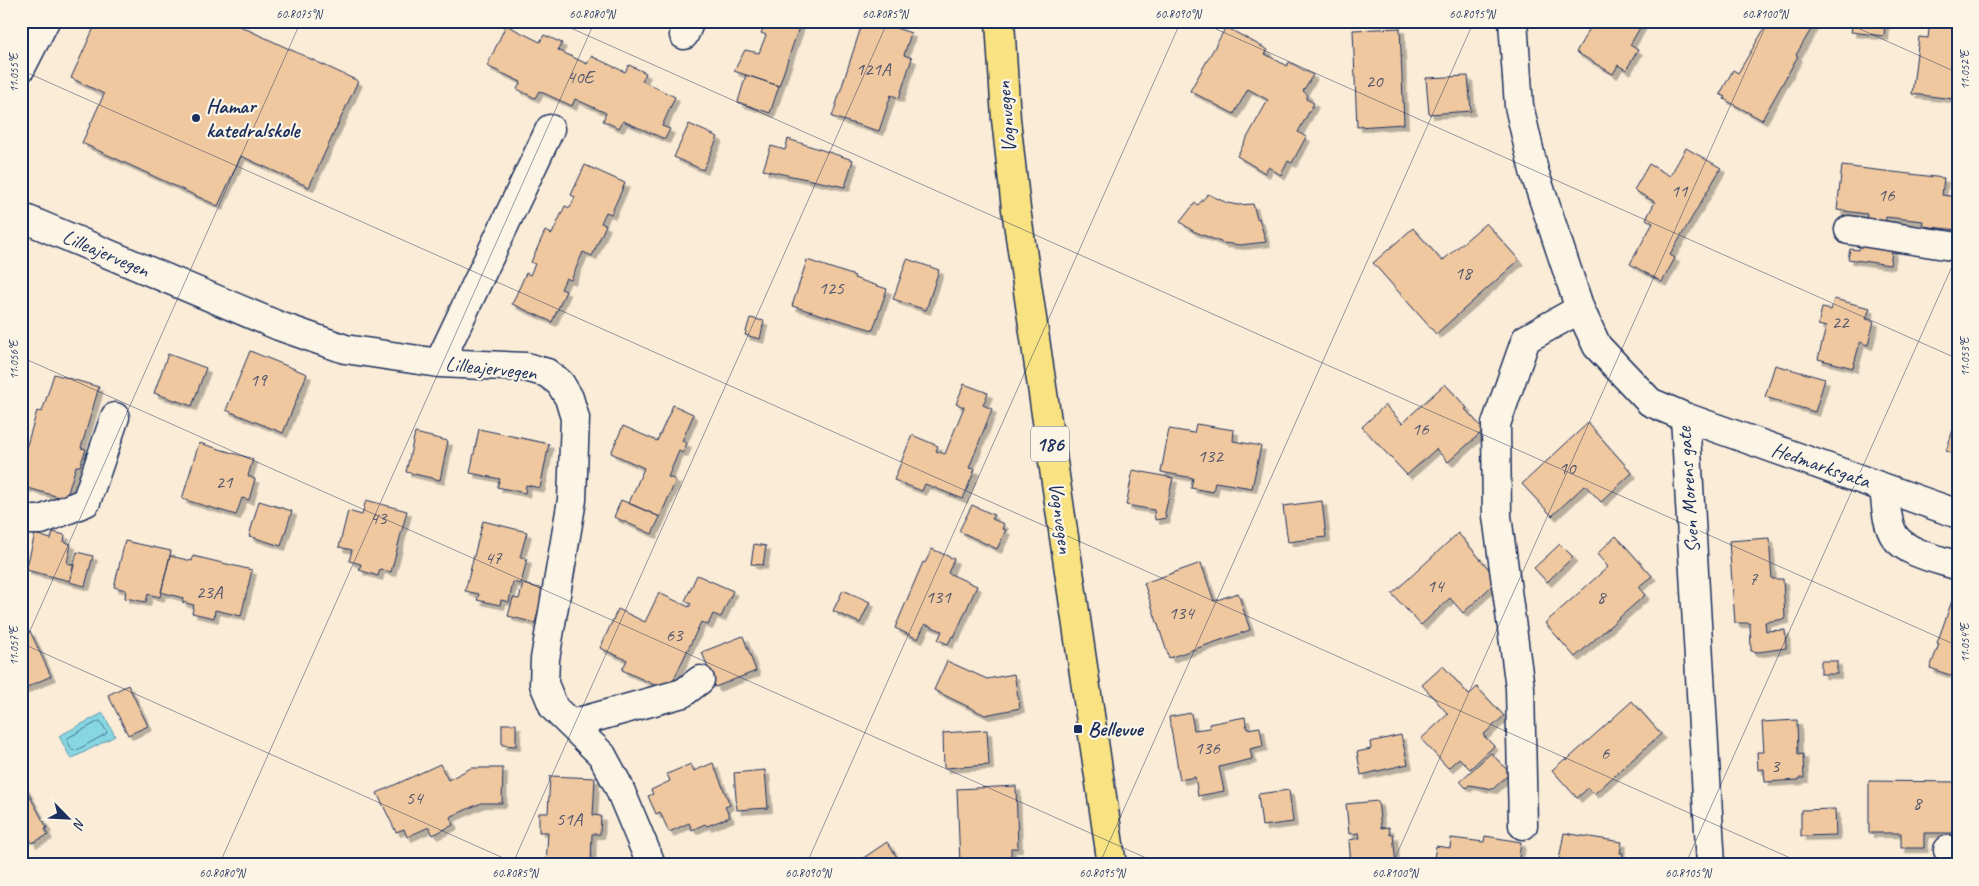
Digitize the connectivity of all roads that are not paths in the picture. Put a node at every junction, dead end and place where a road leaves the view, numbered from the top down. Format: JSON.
{"nodes":[{"id":1,"x":45,"y":21,"type":"edge"},
{"id":2,"x":1000,"y":21,"type":"edge"},
{"id":3,"x":1513,"y":21,"type":"edge"},
{"id":4,"x":21,"y":68,"type":"edge"},
{"id":5,"x":550,"y":129,"type":"dead end"},
{"id":6,"x":21,"y":217,"type":"edge"},
{"id":7,"x":1849,"y":230,"type":"dead end"},
{"id":8,"x":1958,"y":247,"type":"edge"},
{"id":9,"x":1580,"y":309,"type":"junction"},
{"id":10,"x":439,"y":363,"type":"junction"},
{"id":11,"x":115,"y":417,"type":"dead end"},
{"id":12,"x":1685,"y":417,"type":"junction"},
{"id":13,"x":1884,"y":488,"type":"junction"},
{"id":14,"x":1958,"y":514,"type":"edge"},
{"id":15,"x":21,"y":520,"type":"edge"},
{"id":16,"x":1958,"y":566,"type":"edge"},
{"id":17,"x":700,"y":680,"type":"dead end"},
{"id":18,"x":571,"y":724,"type":"junction"},
{"id":19,"x":1522,"y":825,"type":"dead end"},
{"id":20,"x":648,"y":860,"type":"dead end"},
{"id":21,"x":1112,"y":865,"type":"edge"},
{"id":22,"x":1710,"y":865,"type":"edge"}],
"edges":[{"from":1,"to":4,"type":"street"},
{"from":2,"to":21,"type":"main road","name":"Vognvegen","number":"186"},
{"from":3,"to":9,"type":"street","name":"Sven Morens gate"},
{"from":5,"to":10,"type":"street"},
{"from":6,"to":10,"type":"street","name":"Lilleajervegen"},
{"from":7,"to":8,"type":"street"},
{"from":9,"to":12,"type":"street","name":"Sven Morens gate"},
{"from":9,"to":19,"type":"street"},
{"from":10,"to":18,"type":"street","name":"Lilleajervegen"},
{"from":11,"to":15,"type":"street"},
{"from":12,"to":13,"type":"street","name":"Hedmarksgata"},
{"from":12,"to":22,"type":"street","name":"Sven Morens gate"},
{"from":13,"to":14,"type":"street","name":"Hedmarksgata"},
{"from":13,"to":16,"type":"street"},
{"from":17,"to":18,"type":"street"},
{"from":18,"to":20,"type":"street","name":"Lilleajervegen"}]}
